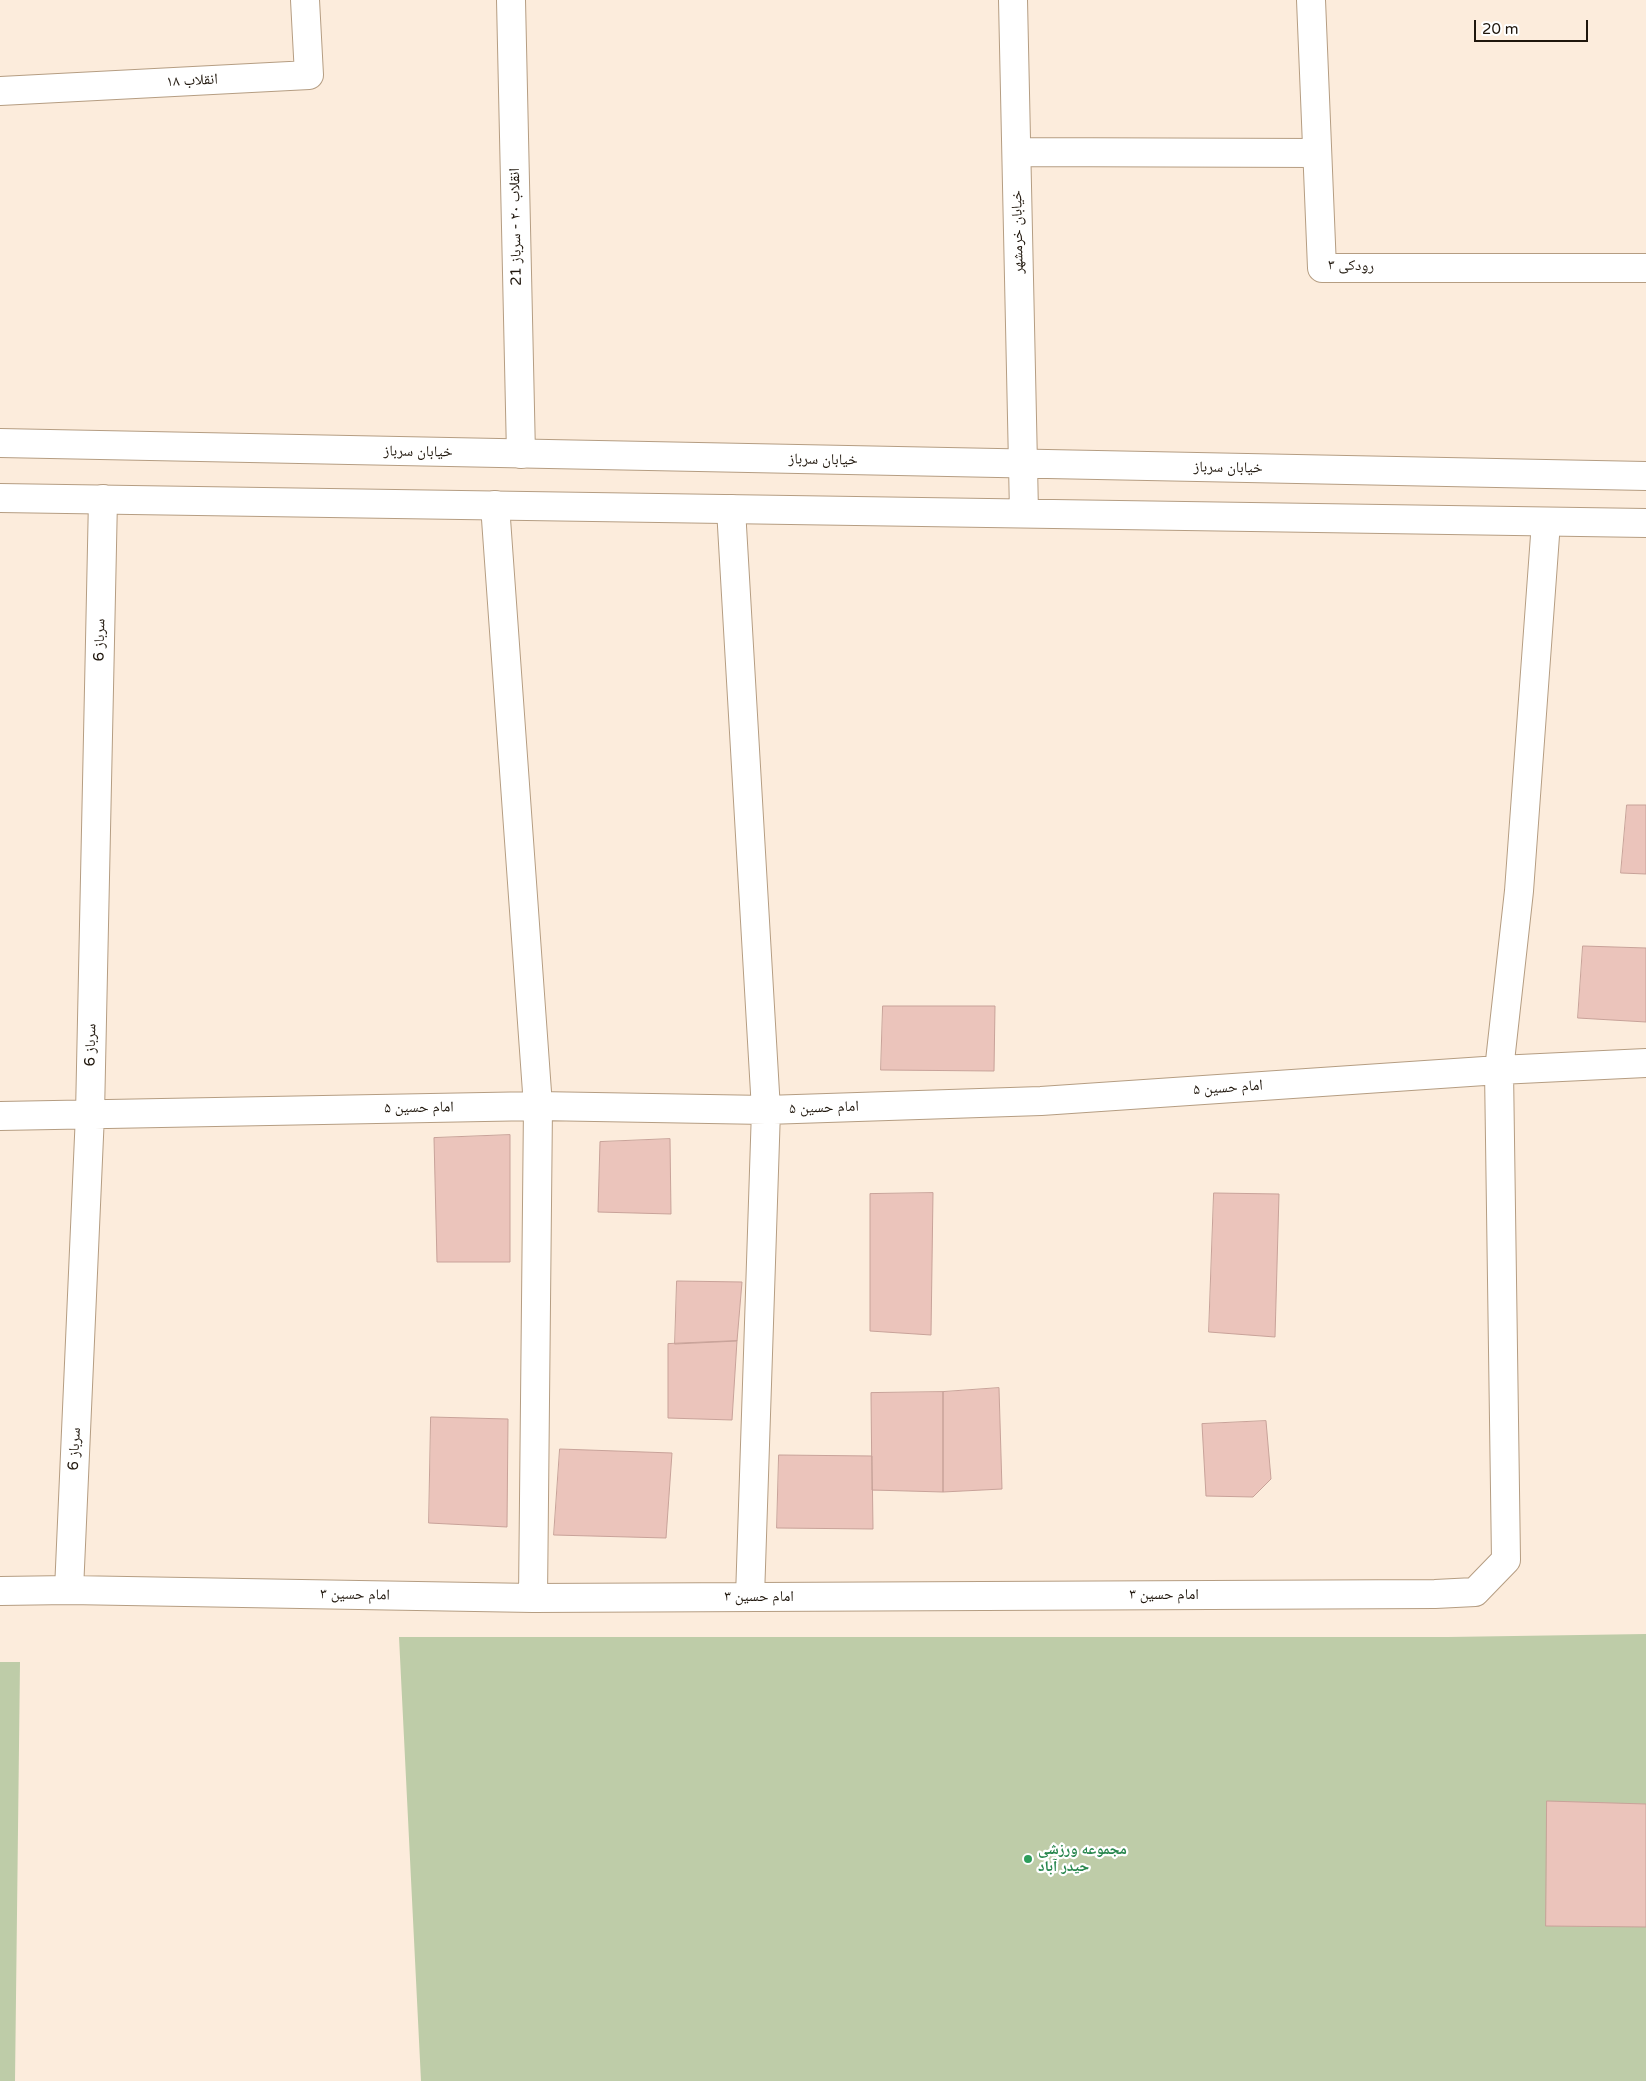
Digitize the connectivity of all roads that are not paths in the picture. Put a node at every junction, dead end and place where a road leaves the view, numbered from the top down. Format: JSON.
{"nodes":[{"id":1,"x":305,"y":0,"type":"edge"},
{"id":2,"x":511,"y":0,"type":"edge"},
{"id":3,"x":1013,"y":0,"type":"edge"},
{"id":4,"x":1310,"y":0,"type":"edge"},
{"id":5,"x":0,"y":91,"type":"edge"},
{"id":6,"x":1017,"y":152,"type":"junction"},
{"id":7,"x":1317,"y":153,"type":"junction"},
{"id":8,"x":1646,"y":268,"type":"edge"},
{"id":9,"x":0,"y":443,"type":"edge"},
{"id":10,"x":522,"y":454,"type":"junction"},
{"id":11,"x":1023,"y":464,"type":"junction"},
{"id":12,"x":1646,"y":476,"type":"edge"},
{"id":13,"x":0,"y":498,"type":"edge"},
{"id":14,"x":103,"y":499,"type":"junction"},
{"id":15,"x":495,"y":505,"type":"junction"},
{"id":16,"x":731,"y":509,"type":"junction"},
{"id":17,"x":1024,"y":513,"type":"junction"},
{"id":18,"x":1546,"y":522,"type":"junction"},
{"id":19,"x":1646,"y":523,"type":"edge"},
{"id":20,"x":1646,"y":1063,"type":"edge"},
{"id":21,"x":1499,"y":1070,"type":"junction"},
{"id":22,"x":538,"y":1106,"type":"junction"},
{"id":23,"x":766,"y":1110,"type":"junction"},
{"id":24,"x":90,"y":1114,"type":"junction"},
{"id":25,"x":0,"y":1116,"type":"edge"},
{"id":26,"x":69,"y":1590,"type":"junction"},
{"id":27,"x":0,"y":1591,"type":"edge"},
{"id":28,"x":750,"y":1597,"type":"junction"},
{"id":29,"x":533,"y":1598,"type":"junction"}],
"edges":[{"from":1,"to":5,"type":"street","name":"انقلاب ۱۸"},
{"from":2,"to":10,"type":"street","name":"انقلاب ۲۰ - سرباز 21"},
{"from":3,"to":6,"type":"street","name":"خیابان خرمشهر"},
{"from":4,"to":7,"type":"street","name":"رودکی ۳"},
{"from":6,"to":7,"type":"street"},
{"from":6,"to":11,"type":"street","name":"خیابان خرمشهر"},
{"from":7,"to":8,"type":"street","name":"رودکی ۳"},
{"from":9,"to":10,"type":"street","name":"خیابان سرباز"},
{"from":10,"to":11,"type":"street","name":"خیابان سرباز"},
{"from":11,"to":12,"type":"street","name":"خیابان سرباز"},
{"from":11,"to":17,"type":"street","name":"خیابان خرمشهر"},
{"from":13,"to":14,"type":"street"},
{"from":14,"to":15,"type":"street"},
{"from":14,"to":24,"type":"street","name":"سرباز 6"},
{"from":15,"to":16,"type":"street"},
{"from":15,"to":22,"type":"street"},
{"from":16,"to":17,"type":"street"},
{"from":16,"to":23,"type":"street"},
{"from":17,"to":18,"type":"street"},
{"from":18,"to":19,"type":"street"},
{"from":18,"to":21,"type":"street"},
{"from":20,"to":21,"type":"street","name":"امام حسین ۵"},
{"from":21,"to":23,"type":"street","name":"امام حسین ۵"},
{"from":21,"to":28,"type":"street","name":"امام حسین ۳"},
{"from":22,"to":23,"type":"street","name":"امام حسین ۵"},
{"from":22,"to":24,"type":"street","name":"امام حسین ۵"},
{"from":22,"to":29,"type":"street"},
{"from":23,"to":28,"type":"street"},
{"from":24,"to":25,"type":"street","name":"امام حسین ۵"},
{"from":24,"to":26,"type":"street","name":"سرباز 6"},
{"from":26,"to":27,"type":"street","name":"امام حسین ۳"},
{"from":26,"to":29,"type":"street","name":"امام حسین ۳"},
{"from":28,"to":29,"type":"street","name":"امام حسین ۳"}]}
